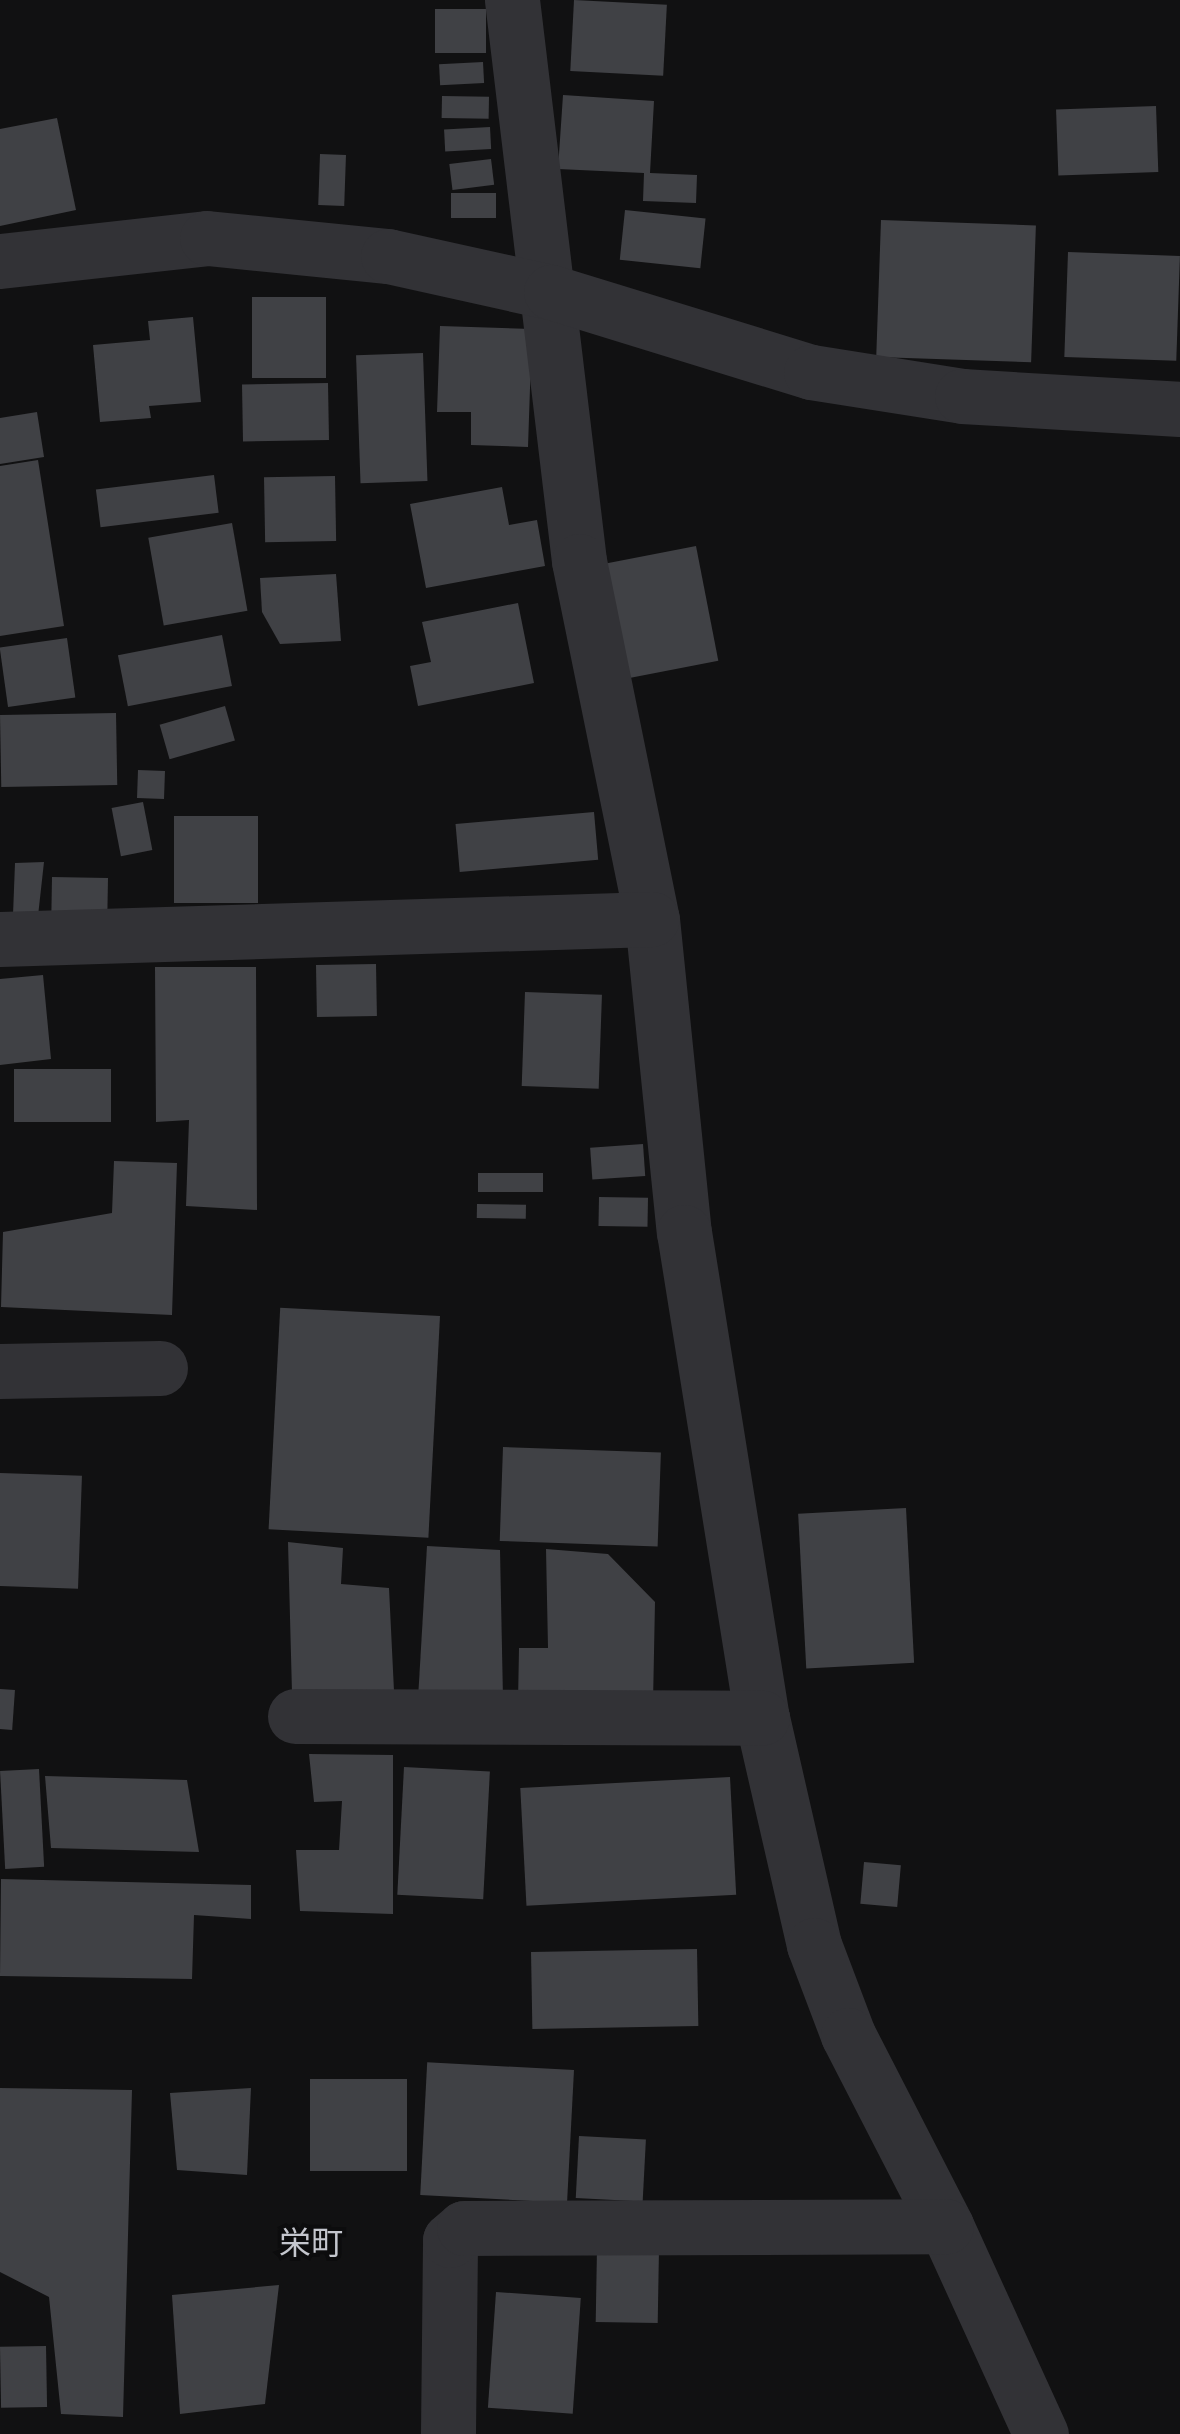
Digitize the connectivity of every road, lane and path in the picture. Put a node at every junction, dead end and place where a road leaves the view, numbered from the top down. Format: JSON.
{"nodes":[{"id":1,"x":512,"y":0,"type":"edge"},
{"id":2,"x":0,"y":261,"type":"edge"},
{"id":3,"x":552,"y":292,"type":"junction"},
{"id":4,"x":1180,"y":410,"type":"edge"},
{"id":5,"x":652,"y":920,"type":"junction"},
{"id":6,"x":0,"y":939,"type":"edge"},
{"id":7,"x":160,"y":1368,"type":"dead end"},
{"id":8,"x":0,"y":1371,"type":"edge"},
{"id":9,"x":294,"y":1716,"type":"dead end"},
{"id":10,"x":762,"y":1718,"type":"junction"},
{"id":11,"x":946,"y":2226,"type":"junction"},
{"id":12,"x":448,"y":2434,"type":"edge"},
{"id":13,"x":1041,"y":2434,"type":"edge"}],
"edges":[{"from":1,"to":3,"type":"street"},
{"from":2,"to":3,"type":"street"},
{"from":3,"to":4,"type":"street"},
{"from":3,"to":5,"type":"street"},
{"from":5,"to":6,"type":"street"},
{"from":5,"to":10,"type":"street"},
{"from":7,"to":8,"type":"street"},
{"from":9,"to":10,"type":"street"},
{"from":10,"to":11,"type":"street"},
{"from":11,"to":12,"type":"street"},
{"from":11,"to":13,"type":"street"}]}
